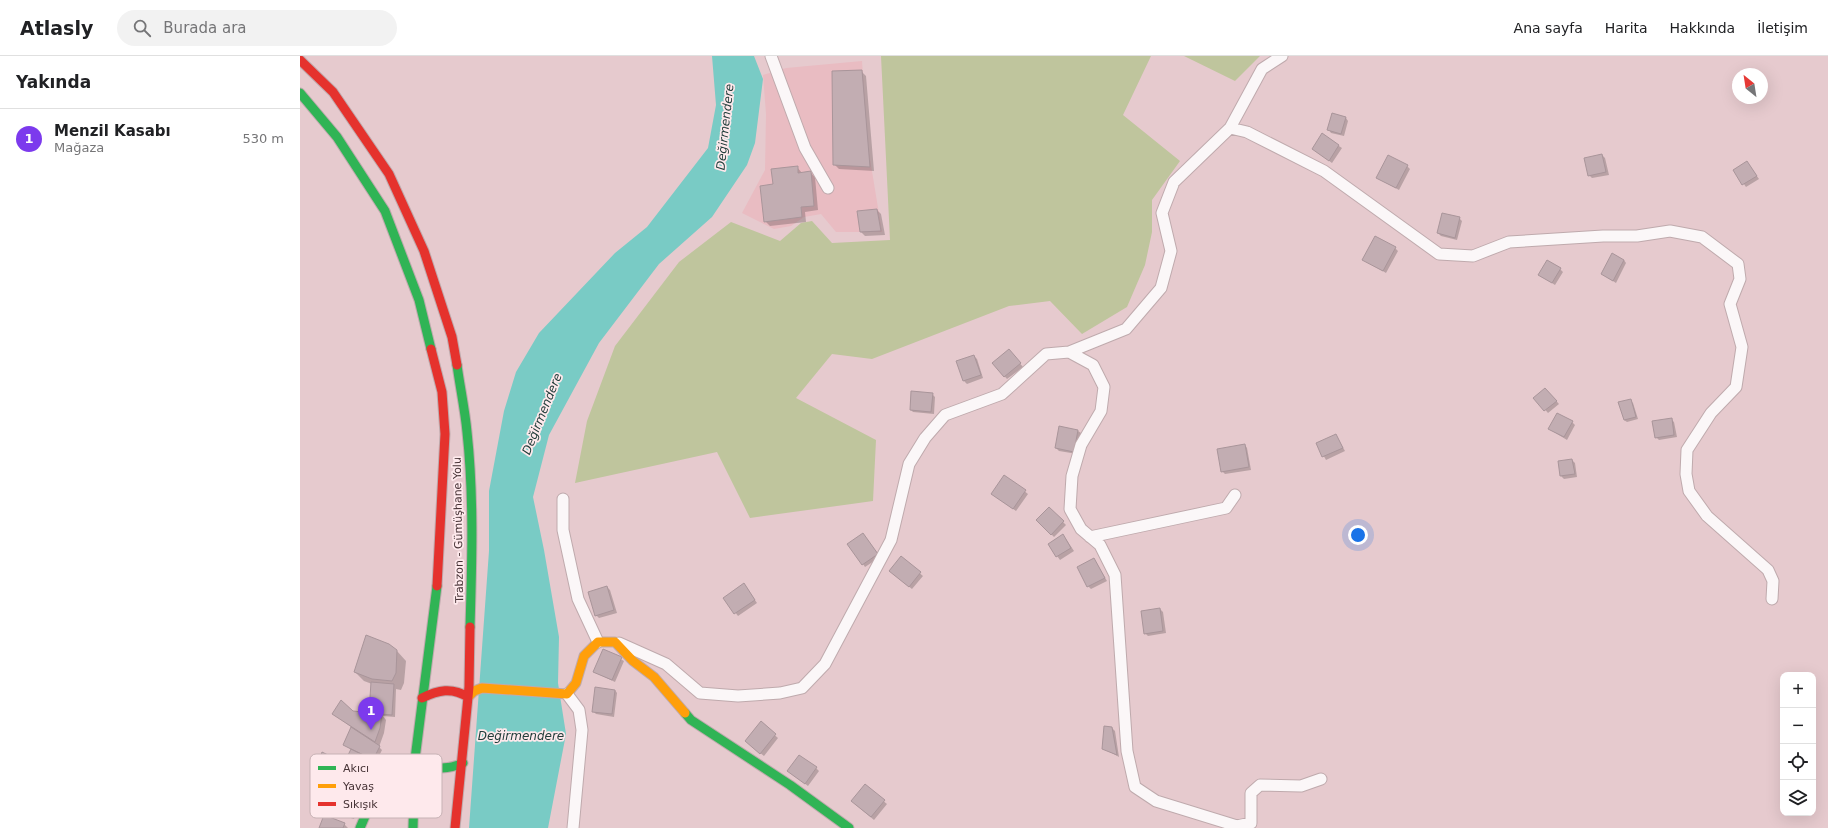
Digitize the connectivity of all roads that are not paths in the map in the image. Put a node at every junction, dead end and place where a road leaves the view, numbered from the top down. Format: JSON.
{"nodes":[{"id":1,"x":771,"y":56,"type":"edge"},
{"id":2,"x":1282,"y":56,"type":"edge"},
{"id":3,"x":300,"y":60,"type":"edge"},
{"id":4,"x":300,"y":93,"type":"edge"},
{"id":5,"x":1230,"y":128,"type":"junction"},
{"id":6,"x":828,"y":188,"type":"dead end"},
{"id":7,"x":1069,"y":352,"type":"junction"},
{"id":8,"x":1235,"y":495,"type":"dead end"},
{"id":9,"x":564,"y":499,"type":"dead end"},
{"id":10,"x":1090,"y":537,"type":"junction"},
{"id":11,"x":1772,"y":599,"type":"dead end"},
{"id":12,"x":598,"y":642,"type":"junction"},
{"id":13,"x":615,"y":642,"type":"junction"},
{"id":14,"x":567,"y":694,"type":"junction"},
{"id":15,"x":468,"y":697,"type":"junction"},
{"id":16,"x":422,"y":698,"type":"junction"},
{"id":17,"x":416,"y":754,"type":"edge"},
{"id":18,"x":463,"y":763,"type":"junction"},
{"id":19,"x":442,"y":770,"type":"edge"},
{"id":20,"x":1321,"y":779,"type":"dead end"},
{"id":21,"x":364,"y":818,"type":"edge"},
{"id":22,"x":413,"y":818,"type":"edge"},
{"id":23,"x":360,"y":828,"type":"edge"},
{"id":24,"x":413,"y":828,"type":"edge"},
{"id":25,"x":455,"y":828,"type":"edge"},
{"id":26,"x":572,"y":828,"type":"edge"},
{"id":27,"x":849,"y":828,"type":"edge"}],
"edges":[{"from":1,"to":6,"type":"street"},
{"from":2,"to":5,"type":"street"},
{"from":3,"to":15,"type":"main road","name":"Trabzon - Gümüşhane Yolu"},
{"from":4,"to":16,"type":"main road","name":"Trabzon - Gümüşhane Yolu"},
{"from":5,"to":7,"type":"street"},
{"from":5,"to":11,"type":"street"},
{"from":7,"to":10,"type":"street"},
{"from":7,"to":13,"type":"street"},
{"from":8,"to":10,"type":"street"},
{"from":9,"to":12,"type":"street"},
{"from":10,"to":20,"type":"street"},
{"from":12,"to":13,"type":"main road"},
{"from":12,"to":14,"type":"main road"},
{"from":13,"to":27,"type":"main road"},
{"from":14,"to":15,"type":"main road"},
{"from":14,"to":26,"type":"street"},
{"from":15,"to":16,"type":"main road"},
{"from":15,"to":18,"type":"main road","name":"Trabzon - Gümüşhane Yolu"},
{"from":16,"to":17,"type":"main road","name":"Trabzon - Gümüşhane Yolu"},
{"from":18,"to":19,"type":"main road"},
{"from":18,"to":25,"type":"main road","name":"Trabzon - Gümüşhane Yolu"},
{"from":21,"to":23,"type":"main road"},
{"from":22,"to":24,"type":"main road","name":"Trabzon - Gümüşhane Yolu"}]}
